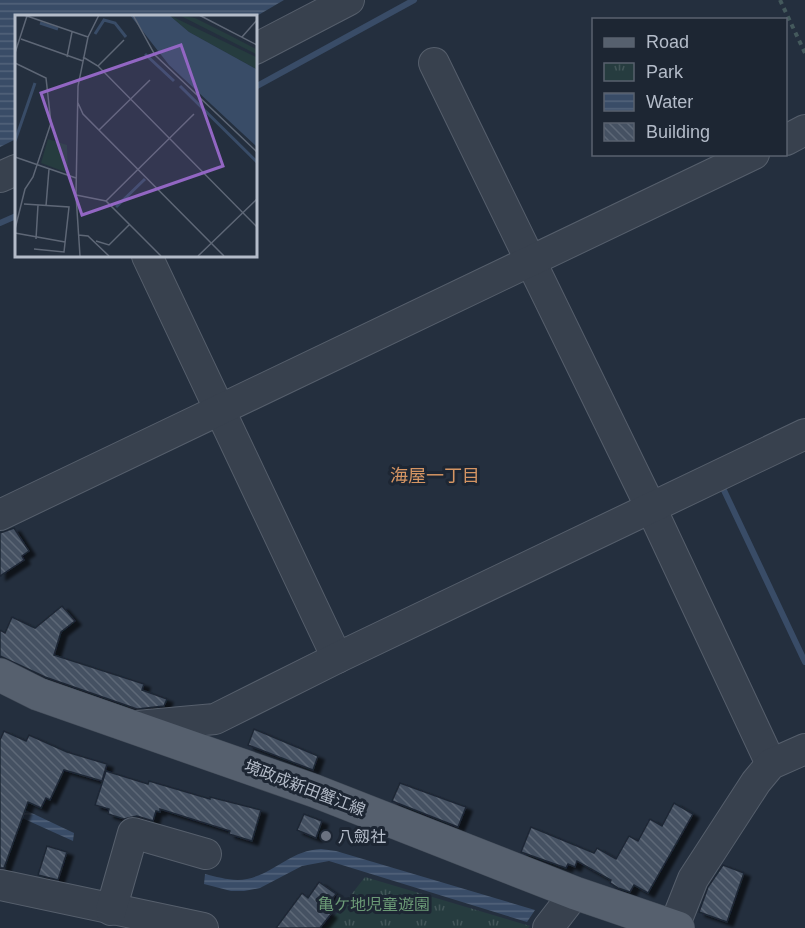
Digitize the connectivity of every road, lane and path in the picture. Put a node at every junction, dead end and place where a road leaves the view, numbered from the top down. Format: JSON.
{"nodes":[{"id":1,"x":349,"y":0,"type":"edge"},
{"id":2,"x":780,"y":0,"type":"edge"},
{"id":3,"x":256,"y":48,"type":"edge"},
{"id":4,"x":805,"y":53,"type":"edge"},
{"id":5,"x":434,"y":63,"type":"dead end"},
{"id":6,"x":805,"y":130,"type":"edge"},
{"id":7,"x":787,"y":139,"type":"edge"},
{"id":8,"x":750,"y":156,"type":"edge"},
{"id":9,"x":15,"y":170,"type":"edge"},
{"id":10,"x":0,"y":177,"type":"edge"},
{"id":11,"x":147,"y":256,"type":"edge"},
{"id":12,"x":532,"y":261,"type":"junction"},
{"id":13,"x":218,"y":409,"type":"junction"},
{"id":14,"x":805,"y":434,"type":"edge"},
{"id":15,"x":651,"y":508,"type":"junction"},
{"id":16,"x":0,"y":515,"type":"edge"},
{"id":17,"x":337,"y":658,"type":"junction"},
{"id":18,"x":0,"y":675,"type":"edge"},
{"id":19,"x":137,"y":726,"type":"junction"},
{"id":20,"x":805,"y":750,"type":"edge"},
{"id":21,"x":771,"y":764,"type":"junction"},
{"id":22,"x":206,"y":854,"type":"dead end"},
{"id":23,"x":0,"y":885,"type":"edge"},
{"id":24,"x":574,"y":893,"type":"junction"},
{"id":25,"x":111,"y":910,"type":"junction"},
{"id":26,"x":676,"y":927,"type":"edge"},
{"id":27,"x":202,"y":928,"type":"edge"},
{"id":28,"x":548,"y":928,"type":"edge"}],
"edges":[{"from":1,"to":3,"type":"street"},
{"from":2,"to":4,"type":"path"},
{"from":5,"to":12,"type":"street"},
{"from":6,"to":7,"type":"street"},
{"from":8,"to":12,"type":"street"},
{"from":9,"to":10,"type":"street"},
{"from":11,"to":13,"type":"street"},
{"from":12,"to":13,"type":"street"},
{"from":12,"to":15,"type":"street"},
{"from":13,"to":16,"type":"street"},
{"from":13,"to":17,"type":"street"},
{"from":14,"to":15,"type":"street"},
{"from":15,"to":17,"type":"street"},
{"from":15,"to":21,"type":"street"},
{"from":17,"to":19,"type":"street"},
{"from":18,"to":19,"type":"main road","name":"境政成新田蟹江線"},
{"from":19,"to":24,"type":"main road","name":"境政成新田蟹江線"},
{"from":20,"to":21,"type":"street"},
{"from":21,"to":26,"type":"street"},
{"from":22,"to":25,"type":"street"},
{"from":23,"to":25,"type":"street"},
{"from":24,"to":26,"type":"main road","name":"境政成新田蟹江線"},
{"from":24,"to":28,"type":"street"},
{"from":25,"to":27,"type":"street"}]}
